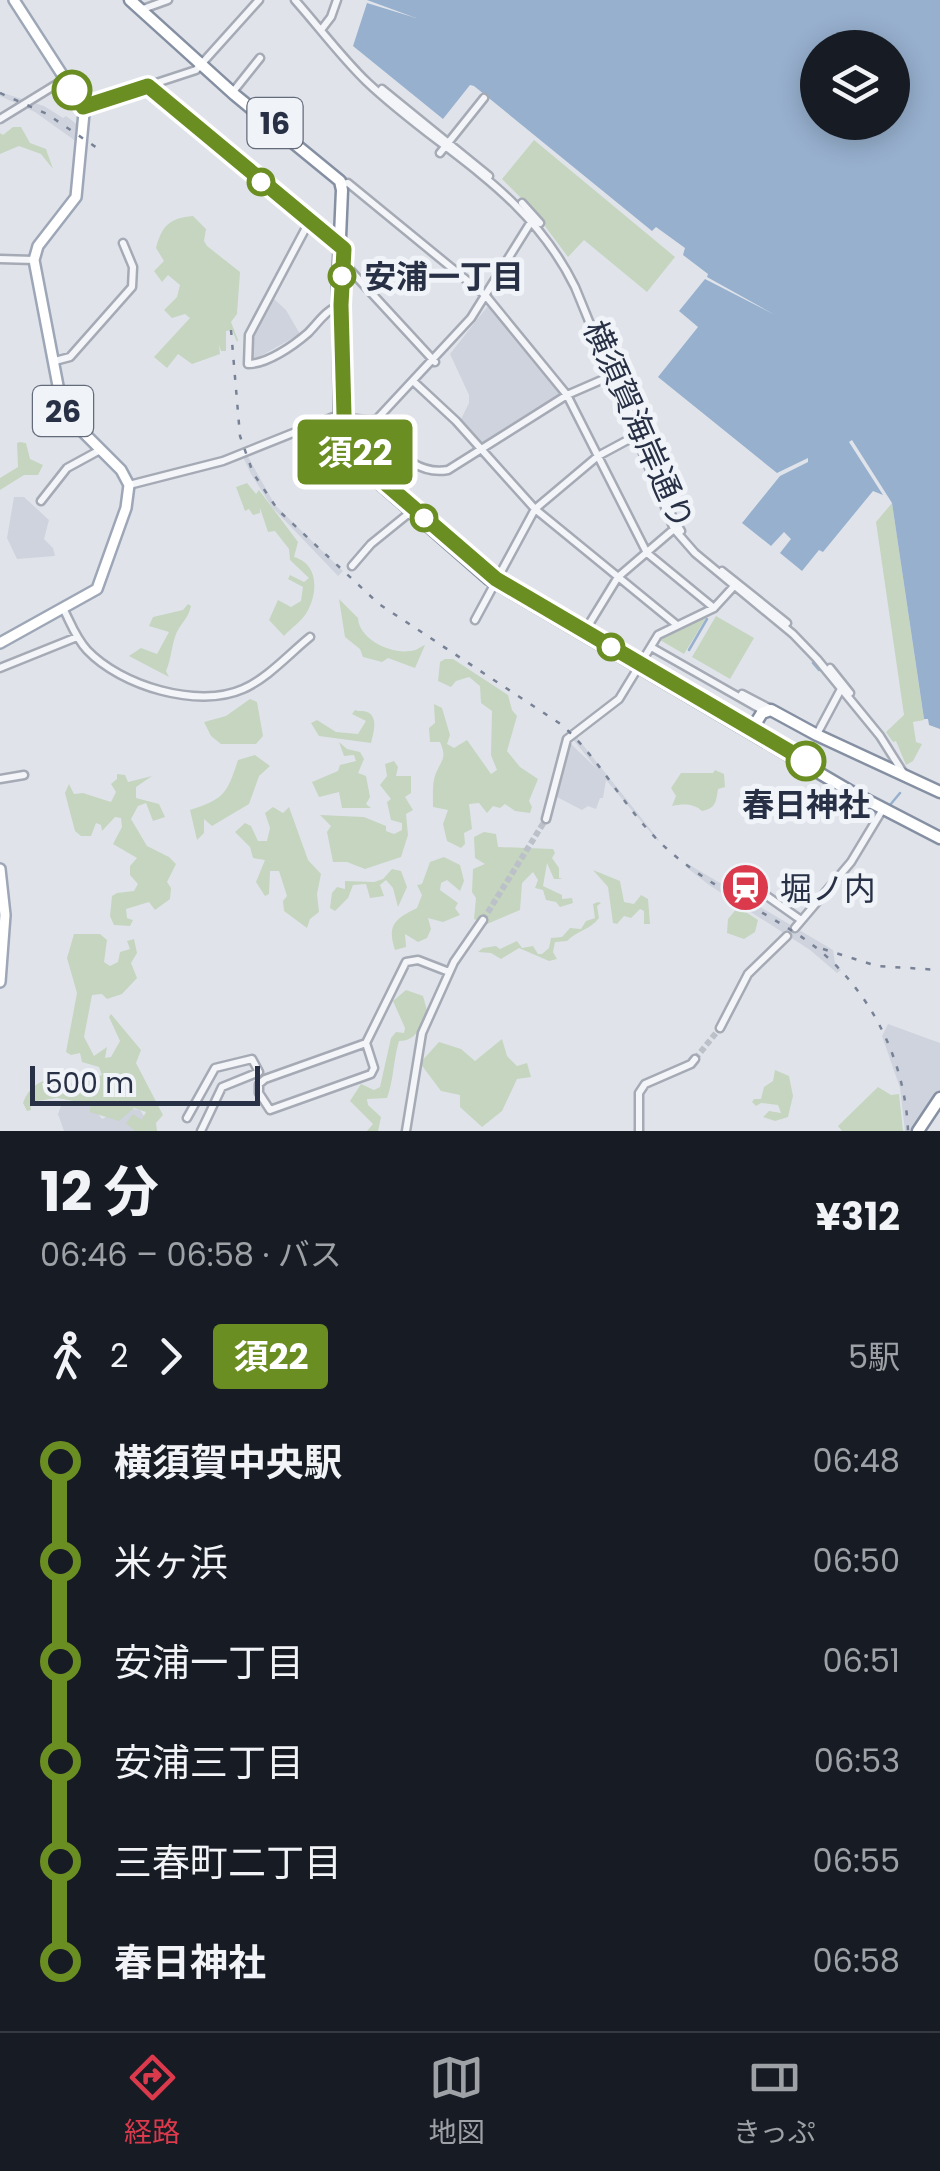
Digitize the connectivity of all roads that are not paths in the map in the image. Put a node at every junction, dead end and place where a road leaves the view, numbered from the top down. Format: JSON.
{"nodes":[{"id":1,"x":14,"y":0,"type":"edge"},
{"id":2,"x":168,"y":0,"type":"edge"},
{"id":3,"x":259,"y":0,"type":"edge"},
{"id":4,"x":298,"y":0,"type":"edge"},
{"id":5,"x":337,"y":0,"type":"edge"},
{"id":6,"x":136,"y":3,"type":"edge"},
{"id":7,"x":322,"y":29,"type":"junction"},
{"id":8,"x":260,"y":58,"type":"dead end"},
{"id":9,"x":202,"y":64,"type":"junction"},
{"id":10,"x":64,"y":79,"type":"junction"},
{"id":11,"x":148,"y":86,"type":"junction"},
{"id":12,"x":234,"y":91,"type":"junction"},
{"id":13,"x":484,"y":98,"type":"dead end"},
{"id":14,"x":102,"y":100,"type":"junction"},
{"id":15,"x":83,"y":107,"type":"junction"},
{"id":16,"x":0,"y":119,"type":"edge"},
{"id":17,"x":84,"y":120,"type":"junction"},
{"id":18,"x":445,"y":148,"type":"junction"},
{"id":19,"x":343,"y":184,"type":"junction"},
{"id":20,"x":534,"y":219,"type":"junction"},
{"id":21,"x":309,"y":222,"type":"junction"},
{"id":22,"x":123,"y":243,"type":"dead end"},
{"id":23,"x":342,"y":253,"type":"junction"},
{"id":24,"x":0,"y":260,"type":"edge"},
{"id":25,"x":34,"y":260,"type":"junction"},
{"id":26,"x":487,"y":297,"type":"junction"},
{"id":27,"x":340,"y":305,"type":"junction"},
{"id":28,"x":54,"y":361,"type":"junction"},
{"id":29,"x":434,"y":362,"type":"junction"},
{"id":30,"x":612,"y":375,"type":"junction"},
{"id":31,"x":414,"y":382,"type":"junction"},
{"id":32,"x":567,"y":395,"type":"junction"},
{"id":33,"x":343,"y":417,"type":"junction"},
{"id":34,"x":373,"y":422,"type":"junction"},
{"id":35,"x":636,"y":435,"type":"junction"},
{"id":36,"x":100,"y":450,"type":"junction"},
{"id":37,"x":482,"y":450,"type":"junction"},
{"id":38,"x":598,"y":456,"type":"junction"},
{"id":39,"x":128,"y":485,"type":"junction"},
{"id":40,"x":41,"y":501,"type":"dead end"},
{"id":41,"x":536,"y":509,"type":"junction"},
{"id":42,"x":413,"y":510,"type":"junction"},
{"id":43,"x":674,"y":529,"type":"junction"},
{"id":44,"x":647,"y":553,"type":"junction"},
{"id":45,"x":352,"y":566,"type":"dead end"},
{"id":46,"x":618,"y":577,"type":"junction"},
{"id":47,"x":495,"y":581,"type":"junction"},
{"id":48,"x":736,"y":584,"type":"junction"},
{"id":49,"x":714,"y":608,"type":"junction"},
{"id":50,"x":64,"y":610,"type":"junction"},
{"id":51,"x":475,"y":620,"type":"dead end"},
{"id":52,"x":678,"y":625,"type":"junction"},
{"id":53,"x":584,"y":633,"type":"junction"},
{"id":54,"x":310,"y":636,"type":"dead end"},
{"id":55,"x":77,"y":637,"type":"junction"},
{"id":56,"x":0,"y":643,"type":"edge"},
{"id":57,"x":651,"y":646,"type":"junction"},
{"id":58,"x":639,"y":665,"type":"junction"},
{"id":59,"x":0,"y":668,"type":"edge"},
{"id":60,"x":841,"y":689,"type":"junction"},
{"id":61,"x":766,"y":712,"type":"junction"},
{"id":62,"x":753,"y":731,"type":"junction"},
{"id":63,"x":817,"y":735,"type":"junction"},
{"id":64,"x":905,"y":774,"type":"junction"},
{"id":65,"x":24,"y":775,"type":"dead end"},
{"id":66,"x":0,"y":779,"type":"edge"},
{"id":67,"x":940,"y":794,"type":"edge"},
{"id":68,"x":883,"y":808,"type":"junction"},
{"id":69,"x":546,"y":819,"type":"tunnel mouth"},
{"id":70,"x":940,"y":836,"type":"edge"},
{"id":71,"x":0,"y":869,"type":"edge"},
{"id":72,"x":756,"y":884,"type":"dead end"},
{"id":73,"x":483,"y":920,"type":"tunnel mouth"},
{"id":74,"x":801,"y":920,"type":"junction"},
{"id":75,"x":795,"y":928,"type":"dead end"},
{"id":76,"x":788,"y":936,"type":"dead end"},
{"id":77,"x":448,"y":972,"type":"junction"},
{"id":78,"x":0,"y":982,"type":"edge"},
{"id":79,"x":720,"y":1028,"type":"tunnel mouth"},
{"id":80,"x":366,"y":1044,"type":"junction"},
{"id":81,"x":695,"y":1059,"type":"tunnel mouth"},
{"id":82,"x":940,"y":1102,"type":"edge"},
{"id":83,"x":187,"y":1118,"type":"dead end"},
{"id":84,"x":201,"y":1131,"type":"edge"},
{"id":85,"x":406,"y":1131,"type":"edge"},
{"id":86,"x":639,"y":1131,"type":"edge"},
{"id":87,"x":920,"y":1131,"type":"edge"}],
"edges":[{"from":1,"to":10,"type":"main road"},
{"from":2,"to":6,"type":"street"},
{"from":3,"to":9,"type":"street"},
{"from":4,"to":7,"type":"street"},
{"from":5,"to":7,"type":"street"},
{"from":6,"to":9,"type":"highway","number":"16"},
{"from":7,"to":18,"type":"street"},
{"from":7,"to":18,"type":"street"},
{"from":8,"to":12,"type":"street"},
{"from":9,"to":11,"type":"street"},
{"from":9,"to":12,"type":"highway","number":"16"},
{"from":10,"to":15,"type":"main road"},
{"from":10,"to":16,"type":"street"},
{"from":11,"to":14,"type":"street"},
{"from":11,"to":21,"type":"street"},
{"from":12,"to":19,"type":"highway","number":"16"},
{"from":13,"to":18,"type":"street"},
{"from":14,"to":15,"type":"street"},
{"from":14,"to":17,"type":"street"},
{"from":15,"to":17,"type":"main road"},
{"from":17,"to":25,"type":"main road"},
{"from":18,"to":20,"type":"street"},
{"from":19,"to":23,"type":"highway"},
{"from":19,"to":26,"type":"street"},
{"from":20,"to":26,"type":"street"},
{"from":20,"to":30,"type":"street"},
{"from":21,"to":23,"type":"street"},
{"from":21,"to":27,"type":"street"},
{"from":22,"to":28,"type":"street"},
{"from":23,"to":27,"type":"highway"},
{"from":23,"to":29,"type":"street"},
{"from":24,"to":25,"type":"street"},
{"from":25,"to":28,"type":"main road","number":"26"},
{"from":26,"to":29,"type":"street"},
{"from":26,"to":32,"type":"street"},
{"from":27,"to":33,"type":"highway"},
{"from":28,"to":36,"type":"main road","number":"26"},
{"from":29,"to":31,"type":"street"},
{"from":30,"to":32,"type":"street"},
{"from":30,"to":35,"type":"street"},
{"from":31,"to":34,"type":"street"},
{"from":31,"to":37,"type":"street"},
{"from":32,"to":37,"type":"street"},
{"from":32,"to":38,"type":"street"},
{"from":33,"to":34,"type":"street"},
{"from":33,"to":34,"type":"street"},
{"from":33,"to":39,"type":"street"},
{"from":33,"to":42,"type":"highway"},
{"from":34,"to":37,"type":"street"},
{"from":35,"to":38,"type":"street"},
{"from":35,"to":43,"type":"street"},
{"from":35,"to":48,"type":"street","name":"横須賀海岸通り"},
{"from":36,"to":39,"type":"main road","number":"26"},
{"from":36,"to":40,"type":"street"},
{"from":37,"to":41,"type":"street"},
{"from":38,"to":41,"type":"street"},
{"from":38,"to":44,"type":"street"},
{"from":39,"to":50,"type":"main road"},
{"from":41,"to":46,"type":"street"},
{"from":41,"to":47,"type":"street"},
{"from":42,"to":45,"type":"street"},
{"from":42,"to":47,"type":"highway"},
{"from":43,"to":44,"type":"street"},
{"from":43,"to":48,"type":"street"},
{"from":44,"to":46,"type":"street"},
{"from":44,"to":49,"type":"street"},
{"from":46,"to":52,"type":"street"},
{"from":46,"to":53,"type":"street"},
{"from":47,"to":51,"type":"street"},
{"from":47,"to":53,"type":"highway"},
{"from":48,"to":49,"type":"street"},
{"from":48,"to":60,"type":"street"},
{"from":48,"to":64,"type":"street","name":"横須賀海岸通り"},
{"from":49,"to":52,"type":"street"},
{"from":50,"to":55,"type":"street"},
{"from":50,"to":56,"type":"main road"},
{"from":52,"to":57,"type":"street"},
{"from":53,"to":58,"type":"highway"},
{"from":54,"to":55,"type":"street"},
{"from":55,"to":59,"type":"street"},
{"from":57,"to":58,"type":"street"},
{"from":57,"to":61,"type":"street"},
{"from":58,"to":62,"type":"highway"},
{"from":58,"to":69,"type":"street"},
{"from":60,"to":63,"type":"street"},
{"from":60,"to":64,"type":"street"},
{"from":61,"to":62,"type":"highway"},
{"from":61,"to":63,"type":"highway"},
{"from":62,"to":64,"type":"highway"},
{"from":62,"to":68,"type":"highway"},
{"from":63,"to":64,"type":"highway"},
{"from":64,"to":67,"type":"highway"},
{"from":65,"to":66,"type":"street"},
{"from":68,"to":70,"type":"highway"},
{"from":68,"to":74,"type":"street"},
{"from":71,"to":78,"type":"main road"},
{"from":72,"to":74,"type":"street"},
{"from":73,"to":77,"type":"street"},
{"from":74,"to":75,"type":"street"},
{"from":76,"to":79,"type":"street"},
{"from":77,"to":80,"type":"street"},
{"from":77,"to":85,"type":"street"},
{"from":80,"to":80,"type":"street"},
{"from":81,"to":86,"type":"street"},
{"from":82,"to":87,"type":"highway"},
{"from":83,"to":84,"type":"street"}]}
